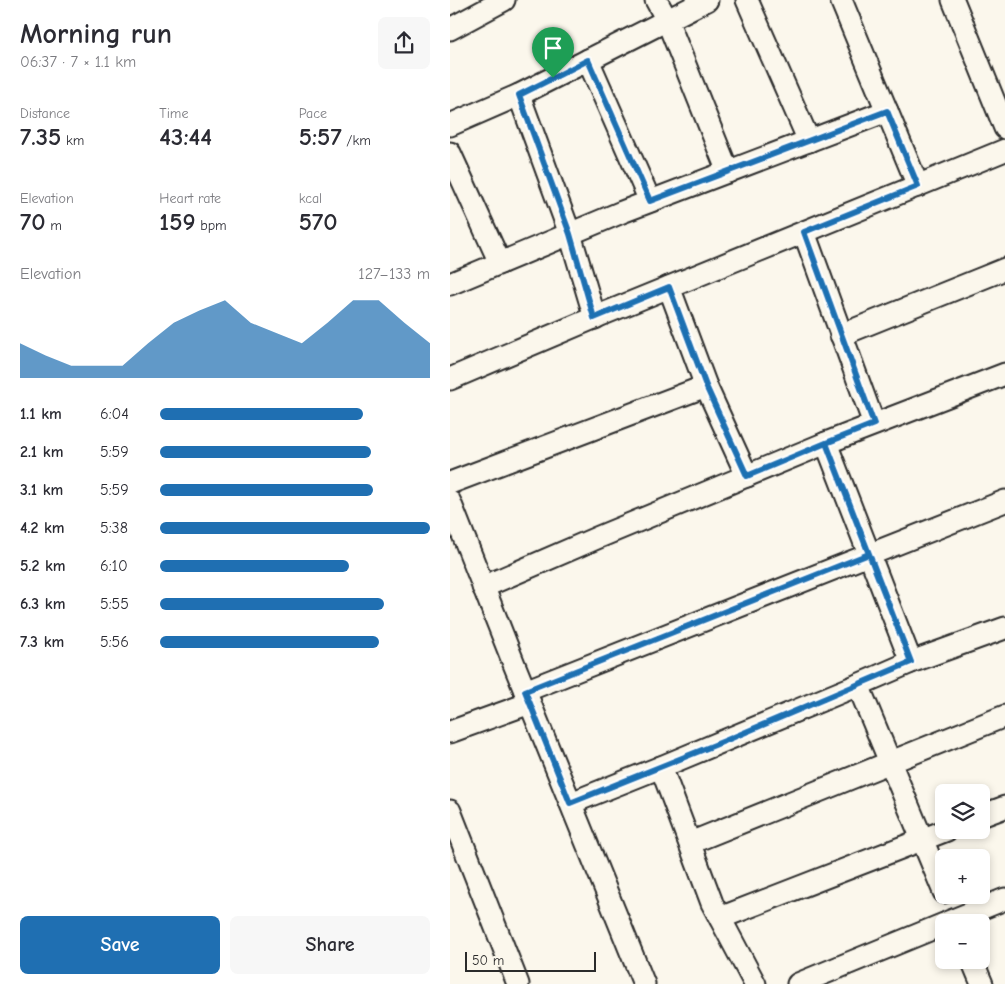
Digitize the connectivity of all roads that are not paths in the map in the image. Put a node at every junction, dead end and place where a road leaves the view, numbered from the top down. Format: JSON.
{"nodes":[{"id":1,"x":504,"y":0,"type":"edge"},
{"id":2,"x":656,"y":0,"type":"edge"},
{"id":3,"x":707,"y":0,"type":"edge"},
{"id":4,"x":747,"y":0,"type":"edge"},
{"id":5,"x":841,"y":0,"type":"edge"},
{"id":6,"x":953,"y":0,"type":"edge"},
{"id":7,"x":667,"y":20,"type":"junction"},
{"id":8,"x":450,"y":29,"type":"edge"},
{"id":9,"x":588,"y":60,"type":"junction"},
{"id":10,"x":519,"y":95,"type":"junction"},
{"id":11,"x":887,"y":111,"type":"junction"},
{"id":12,"x":450,"y":125,"type":"edge"},
{"id":13,"x":1005,"y":128,"type":"edge"},
{"id":14,"x":809,"y":141,"type":"junction"},
{"id":15,"x":1005,"y":150,"type":"edge"},
{"id":16,"x":450,"y":153,"type":"edge"},
{"id":17,"x":728,"y":172,"type":"junction"},
{"id":18,"x":918,"y":186,"type":"junction"},
{"id":19,"x":650,"y":201,"type":"junction"},
{"id":20,"x":804,"y":232,"type":"junction"},
{"id":21,"x":570,"y":234,"type":"junction"},
{"id":22,"x":500,"y":263,"type":"junction"},
{"id":23,"x":1005,"y":270,"type":"edge"},
{"id":24,"x":450,"y":284,"type":"edge"},
{"id":25,"x":669,"y":287,"type":"junction"},
{"id":26,"x":594,"y":318,"type":"junction"},
{"id":27,"x":842,"y":335,"type":"junction"},
{"id":28,"x":1005,"y":374,"type":"edge"},
{"id":29,"x":450,"y":379,"type":"edge"},
{"id":30,"x":706,"y":386,"type":"junction"},
{"id":31,"x":874,"y":424,"type":"junction"},
{"id":32,"x":826,"y":443,"type":"junction"},
{"id":33,"x":747,"y":476,"type":"junction"},
{"id":34,"x":450,"y":483,"type":"edge"},
{"id":35,"x":1005,"y":501,"type":"edge"},
{"id":36,"x":450,"y":502,"type":"edge"},
{"id":37,"x":869,"y":554,"type":"junction"},
{"id":38,"x":483,"y":587,"type":"junction"},
{"id":39,"x":1005,"y":628,"type":"edge"},
{"id":40,"x":911,"y":662,"type":"junction"},
{"id":41,"x":858,"y":685,"type":"junction"},
{"id":42,"x":527,"y":697,"type":"junction"},
{"id":43,"x":1005,"y":716,"type":"edge"},
{"id":44,"x":450,"y":732,"type":"edge"},
{"id":45,"x":891,"y":763,"type":"junction"},
{"id":46,"x":662,"y":767,"type":"junction"},
{"id":47,"x":570,"y":803,"type":"junction"},
{"id":48,"x":1005,"y":807,"type":"edge"},
{"id":49,"x":450,"y":811,"type":"edge"},
{"id":50,"x":990,"y":813,"type":"edge"},
{"id":51,"x":935,"y":835,"type":"edge"},
{"id":52,"x":922,"y":840,"type":"junction"},
{"id":53,"x":690,"y":843,"type":"junction"},
{"id":54,"x":935,"y":871,"type":"edge"},
{"id":55,"x":1005,"y":899,"type":"edge"},
{"id":56,"x":970,"y":914,"type":"edge"},
{"id":57,"x":720,"y":918,"type":"junction"},
{"id":58,"x":935,"y":928,"type":"edge"},
{"id":59,"x":976,"y":969,"type":"edge"},
{"id":60,"x":518,"y":984,"type":"edge"},
{"id":61,"x":644,"y":984,"type":"edge"},
{"id":62,"x":755,"y":984,"type":"edge"},
{"id":63,"x":798,"y":984,"type":"edge"},
{"id":64,"x":982,"y":984,"type":"edge"}],
"edges":[{"from":1,"to":8,"type":"street"},
{"from":2,"to":7,"type":"street"},
{"from":3,"to":7,"type":"street"},
{"from":4,"to":14,"type":"street"},
{"from":5,"to":11,"type":"street"},
{"from":6,"to":13,"type":"street"},
{"from":7,"to":9,"type":"street"},
{"from":7,"to":17,"type":"street"},
{"from":9,"to":10,"type":"street"},
{"from":9,"to":19,"type":"street"},
{"from":10,"to":12,"type":"street"},
{"from":10,"to":21,"type":"street"},
{"from":11,"to":14,"type":"street"},
{"from":11,"to":18,"type":"street"},
{"from":14,"to":17,"type":"street"},
{"from":15,"to":18,"type":"street"},
{"from":16,"to":22,"type":"street"},
{"from":17,"to":19,"type":"street"},
{"from":18,"to":20,"type":"street"},
{"from":19,"to":21,"type":"street"},
{"from":20,"to":25,"type":"street"},
{"from":20,"to":27,"type":"street"},
{"from":21,"to":22,"type":"street"},
{"from":21,"to":26,"type":"street"},
{"from":22,"to":24,"type":"street"},
{"from":23,"to":27,"type":"street"},
{"from":25,"to":26,"type":"street"},
{"from":25,"to":30,"type":"street"},
{"from":26,"to":29,"type":"street"},
{"from":27,"to":31,"type":"street"},
{"from":28,"to":31,"type":"street"},
{"from":30,"to":33,"type":"street"},
{"from":30,"to":34,"type":"street"},
{"from":31,"to":32,"type":"street"},
{"from":32,"to":33,"type":"street"},
{"from":32,"to":37,"type":"street"},
{"from":33,"to":38,"type":"street"},
{"from":35,"to":37,"type":"street"},
{"from":36,"to":38,"type":"street"},
{"from":37,"to":40,"type":"street"},
{"from":37,"to":42,"type":"street"},
{"from":38,"to":42,"type":"street"},
{"from":39,"to":40,"type":"street"},
{"from":40,"to":41,"type":"street"},
{"from":41,"to":45,"type":"street"},
{"from":41,"to":46,"type":"street"},
{"from":42,"to":44,"type":"street"},
{"from":42,"to":47,"type":"street"},
{"from":43,"to":45,"type":"street"},
{"from":45,"to":52,"type":"street"},
{"from":45,"to":53,"type":"street"},
{"from":46,"to":47,"type":"street"},
{"from":46,"to":53,"type":"street"},
{"from":47,"to":61,"type":"street"},
{"from":48,"to":50,"type":"street"},
{"from":49,"to":60,"type":"street"},
{"from":51,"to":52,"type":"street"},
{"from":52,"to":54,"type":"street"},
{"from":52,"to":57,"type":"street"},
{"from":53,"to":57,"type":"street"},
{"from":55,"to":56,"type":"street"},
{"from":57,"to":62,"type":"street"},
{"from":58,"to":63,"type":"street"},
{"from":59,"to":64,"type":"street"}]}
